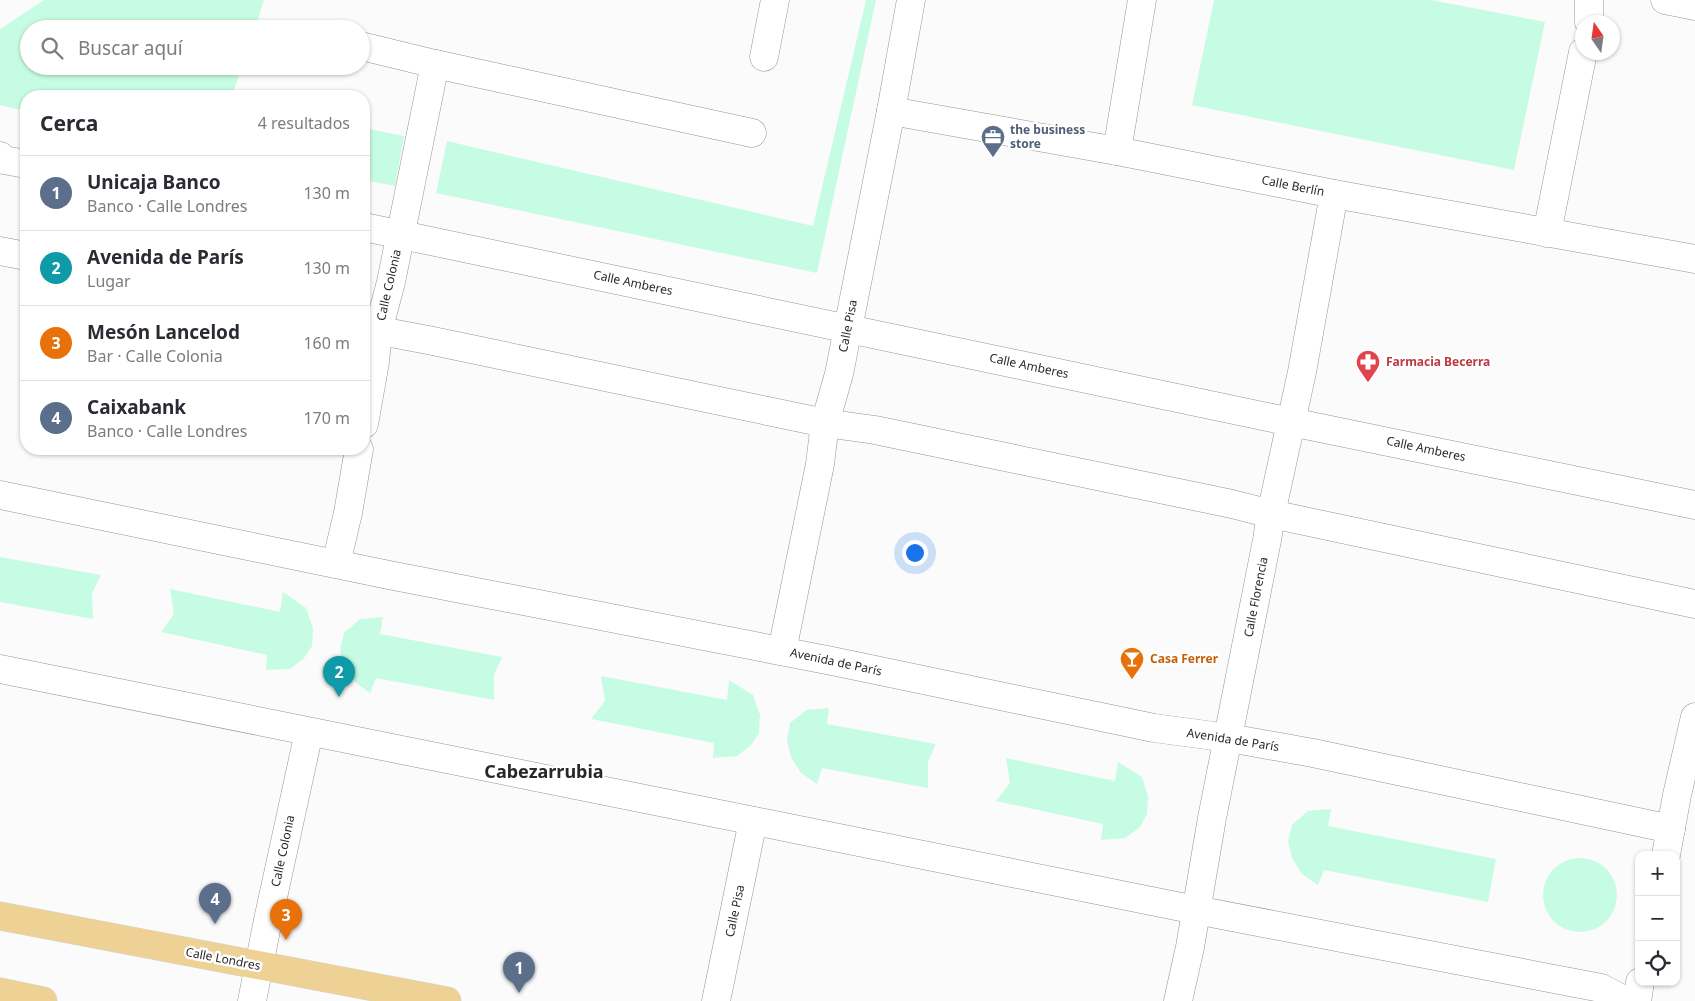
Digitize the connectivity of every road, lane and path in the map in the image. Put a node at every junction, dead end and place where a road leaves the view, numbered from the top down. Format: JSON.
{"nodes":[{"id":1,"x":775,"y":0,"type":"edge"},
{"id":2,"x":911,"y":0,"type":"edge"},
{"id":3,"x":1142,"y":0,"type":"edge"},
{"id":4,"x":1589,"y":0,"type":"edge"},
{"id":5,"x":1665,"y":0,"type":"edge"},
{"id":6,"x":1695,"y":6,"type":"edge"},
{"id":7,"x":1589,"y":15,"type":"edge"},
{"id":8,"x":370,"y":48,"type":"edge"},
{"id":9,"x":764,"y":57,"type":"dead end"},
{"id":10,"x":1581,"y":60,"type":"edge"},
{"id":11,"x":435,"y":64,"type":"junction"},
{"id":12,"x":891,"y":111,"type":"junction"},
{"id":13,"x":752,"y":133,"type":"dead end"},
{"id":14,"x":1117,"y":151,"type":"junction"},
{"id":15,"x":0,"y":156,"type":"edge"},
{"id":16,"x":20,"y":163,"type":"edge"},
{"id":17,"x":1334,"y":194,"type":"junction"},
{"id":18,"x":370,"y":228,"type":"edge"},
{"id":19,"x":1547,"y":233,"type":"junction"},
{"id":20,"x":401,"y":234,"type":"junction"},
{"id":21,"x":0,"y":251,"type":"edge"},
{"id":22,"x":20,"y":255,"type":"edge"},
{"id":23,"x":1695,"y":258,"type":"edge"},
{"id":24,"x":848,"y":328,"type":"junction"},
{"id":25,"x":371,"y":330,"type":"edge"},
{"id":26,"x":370,"y":390,"type":"edge"},
{"id":27,"x":1291,"y":422,"type":"junction"},
{"id":28,"x":825,"y":423,"type":"junction"},
{"id":29,"x":358,"y":455,"type":"edge"},
{"id":30,"x":0,"y":496,"type":"edge"},
{"id":31,"x":1695,"y":505,"type":"edge"},
{"id":32,"x":1271,"y":514,"type":"junction"},
{"id":33,"x":336,"y":564,"type":"junction"},
{"id":34,"x":1695,"y":604,"type":"edge"},
{"id":35,"x":782,"y":651,"type":"junction"},
{"id":36,"x":0,"y":670,"type":"edge"},
{"id":37,"x":1695,"y":717,"type":"edge"},
{"id":38,"x":309,"y":732,"type":"junction"},
{"id":39,"x":1229,"y":738,"type":"junction"},
{"id":40,"x":753,"y":822,"type":"junction"},
{"id":41,"x":1668,"y":842,"type":"edge"},
{"id":42,"x":1196,"y":910,"type":"junction"},
{"id":43,"x":0,"y":916,"type":"edge"},
{"id":44,"x":259,"y":966,"type":"junction"},
{"id":45,"x":1639,"y":986,"type":"edge"},
{"id":46,"x":0,"y":992,"type":"edge"},
{"id":47,"x":43,"y":1001,"type":"edge"},
{"id":48,"x":252,"y":1001,"type":"edge"},
{"id":49,"x":447,"y":1001,"type":"edge"},
{"id":50,"x":716,"y":1001,"type":"edge"},
{"id":51,"x":1178,"y":1001,"type":"edge"},
{"id":52,"x":1622,"y":1001,"type":"edge"},
{"id":53,"x":1637,"y":1001,"type":"edge"}],
"edges":[{"from":1,"to":9,"type":"street"},
{"from":2,"to":12,"type":"street","name":"Calle Pisa"},
{"from":3,"to":14,"type":"street"},
{"from":4,"to":7,"type":"street"},
{"from":5,"to":6,"type":"street"},
{"from":8,"to":11,"type":"street"},
{"from":10,"to":19,"type":"street"},
{"from":11,"to":13,"type":"street"},
{"from":11,"to":20,"type":"street","name":"Calle Colonia"},
{"from":12,"to":14,"type":"street","name":"Calle Berlín"},
{"from":12,"to":24,"type":"street","name":"Calle Pisa"},
{"from":14,"to":17,"type":"street","name":"Calle Berlín"},
{"from":15,"to":16,"type":"street"},
{"from":17,"to":19,"type":"street","name":"Calle Berlín"},
{"from":17,"to":27,"type":"street","name":"Calle Florencia"},
{"from":18,"to":20,"type":"street","name":"Calle Amberes"},
{"from":19,"to":23,"type":"street","name":"Calle Berlín"},
{"from":20,"to":24,"type":"street","name":"Calle Amberes"},
{"from":20,"to":25,"type":"street","name":"Calle Colonia"},
{"from":21,"to":22,"type":"street"},
{"from":24,"to":27,"type":"street","name":"Calle Amberes"},
{"from":24,"to":28,"type":"street","name":"Calle Pisa"},
{"from":25,"to":26,"type":"street","name":"Calle Colonia"},
{"from":25,"to":28,"type":"street"},
{"from":27,"to":31,"type":"street","name":"Calle Amberes"},
{"from":27,"to":32,"type":"street","name":"Calle Florencia"},
{"from":28,"to":32,"type":"street"},
{"from":28,"to":35,"type":"street","name":"Calle Pisa"},
{"from":29,"to":33,"type":"street"},
{"from":30,"to":33,"type":"street","name":"Avenida de París"},
{"from":32,"to":34,"type":"street"},
{"from":32,"to":39,"type":"street","name":"Calle Florencia"},
{"from":33,"to":35,"type":"street","name":"Avenida de París"},
{"from":35,"to":39,"type":"street","name":"Avenida de París"},
{"from":36,"to":38,"type":"street"},
{"from":37,"to":41,"type":"street"},
{"from":38,"to":40,"type":"street"},
{"from":38,"to":44,"type":"street","name":"Calle Colonia"},
{"from":39,"to":41,"type":"street","name":"Avenida de París"},
{"from":39,"to":42,"type":"street","name":"Calle Florencia"},
{"from":40,"to":42,"type":"street"},
{"from":40,"to":50,"type":"street","name":"Calle Pisa"},
{"from":42,"to":51,"type":"street","name":"Calle Florencia"},
{"from":42,"to":52,"type":"street"},
{"from":43,"to":44,"type":"main road","name":"Calle Londres"},
{"from":44,"to":48,"type":"street","name":"Calle Colonia"},
{"from":44,"to":49,"type":"main road","name":"Calle Londres"},
{"from":45,"to":53,"type":"street"},
{"from":46,"to":47,"type":"main road"}]}
